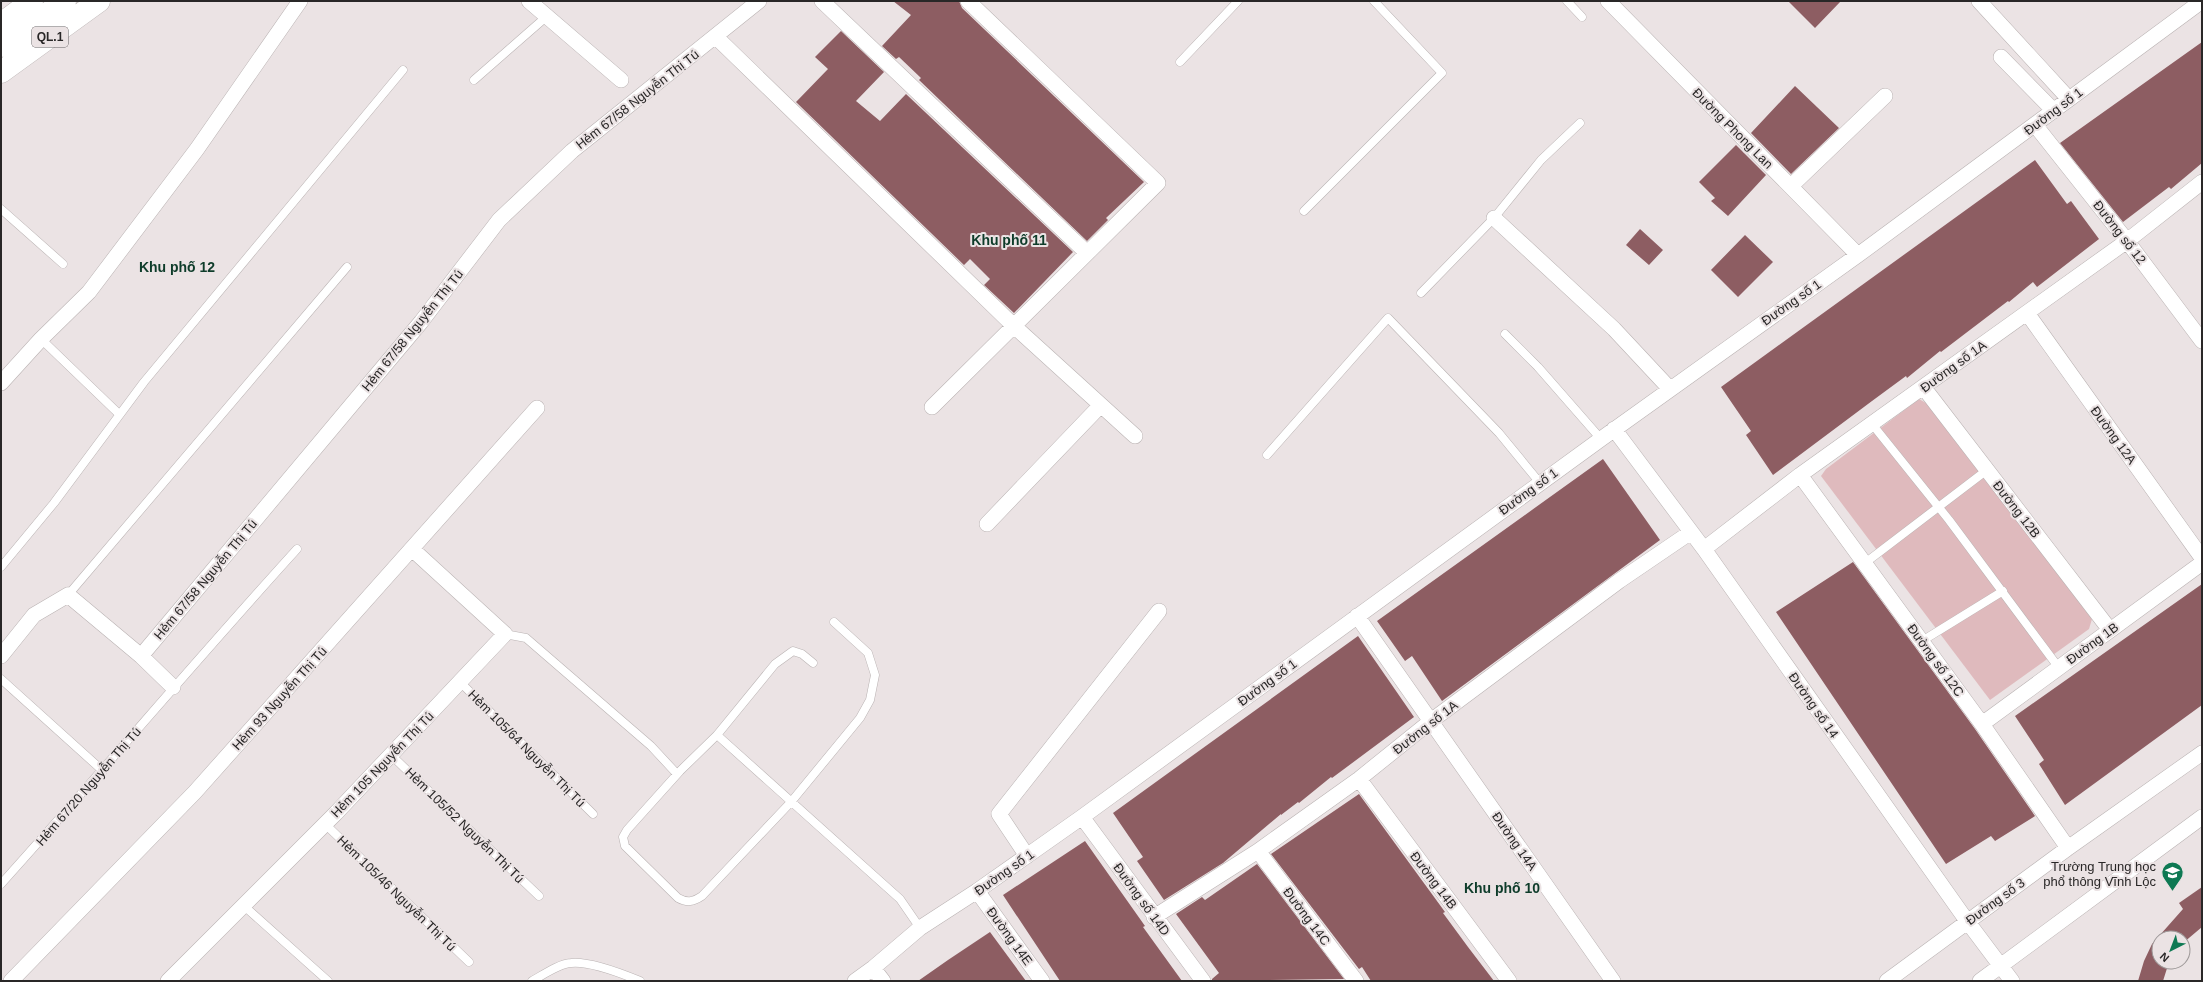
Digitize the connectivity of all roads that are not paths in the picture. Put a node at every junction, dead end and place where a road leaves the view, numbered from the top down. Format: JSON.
{"nodes":[{"id":1,"x":32,"y":1,"type":"edge"},
{"id":2,"x":65,"y":1,"type":"edge"},
{"id":3,"x":99,"y":1,"type":"edge"},
{"id":4,"x":300,"y":1,"type":"edge"},
{"id":5,"x":529,"y":1,"type":"edge"},
{"id":6,"x":759,"y":1,"type":"edge"},
{"id":7,"x":822,"y":1,"type":"edge"},
{"id":8,"x":968,"y":1,"type":"edge"},
{"id":9,"x":1238,"y":1,"type":"edge"},
{"id":10,"x":1374,"y":1,"type":"edge"},
{"id":11,"x":1567,"y":1,"type":"edge"},
{"id":12,"x":1608,"y":1,"type":"edge"},
{"id":13,"x":1979,"y":1,"type":"edge"},
{"id":14,"x":2202,"y":1,"type":"edge"},
{"id":15,"x":546,"y":17,"type":"junction"},
{"id":16,"x":1582,"y":17,"type":"dead end"},
{"id":17,"x":1,"y":24,"type":"edge"},
{"id":18,"x":716,"y":37,"type":"junction"},
{"id":19,"x":1,"y":46,"type":"edge"},
{"id":20,"x":2001,"y":57,"type":"dead end"},
{"id":21,"x":1180,"y":62,"type":"dead end"},
{"id":22,"x":403,"y":70,"type":"dead end"},
{"id":23,"x":1,"y":72,"type":"edge"},
{"id":24,"x":474,"y":80,"type":"dead end"},
{"id":25,"x":621,"y":80,"type":"dead end"},
{"id":26,"x":1885,"y":96,"type":"dead end"},
{"id":27,"x":2069,"y":99,"type":"junction"},
{"id":28,"x":2054,"y":111,"type":"junction"},
{"id":29,"x":1580,"y":123,"type":"dead end"},
{"id":30,"x":2035,"y":125,"type":"junction"},
{"id":31,"x":2202,"y":182,"type":"edge"},
{"id":32,"x":1791,"y":186,"type":"junction"},
{"id":33,"x":1,"y":209,"type":"edge"},
{"id":34,"x":1304,"y":211,"type":"dead end"},
{"id":35,"x":1494,"y":218,"type":"junction"},
{"id":36,"x":2127,"y":241,"type":"junction"},
{"id":37,"x":1087,"y":253,"type":"junction"},
{"id":38,"x":1858,"y":255,"type":"junction"},
{"id":39,"x":63,"y":264,"type":"dead end"},
{"id":40,"x":347,"y":267,"type":"dead end"},
{"id":41,"x":1421,"y":293,"type":"dead end"},
{"id":42,"x":2027,"y":313,"type":"junction"},
{"id":43,"x":1015,"y":326,"type":"junction"},
{"id":44,"x":1505,"y":334,"type":"dead end"},
{"id":45,"x":41,"y":339,"type":"junction"},
{"id":46,"x":2202,"y":341,"type":"edge"},
{"id":47,"x":1,"y":383,"type":"edge"},
{"id":48,"x":1924,"y":388,"type":"junction"},
{"id":49,"x":1670,"y":389,"type":"junction"},
{"id":50,"x":1100,"y":406,"type":"junction"},
{"id":51,"x":932,"y":407,"type":"dead end"},
{"id":52,"x":537,"y":408,"type":"dead end"},
{"id":53,"x":120,"y":414,"type":"junction"},
{"id":54,"x":1872,"y":424,"type":"junction"},
{"id":55,"x":1614,"y":429,"type":"junction"},
{"id":56,"x":1135,"y":436,"type":"dead end"},
{"id":57,"x":1601,"y":439,"type":"junction"},
{"id":58,"x":1266,"y":454,"type":"dead end"},
{"id":59,"x":1987,"y":470,"type":"junction"},
{"id":60,"x":1800,"y":475,"type":"junction"},
{"id":61,"x":1540,"y":483,"type":"junction"},
{"id":62,"x":1938,"y":506,"type":"junction"},
{"id":63,"x":987,"y":524,"type":"dead end"},
{"id":64,"x":1690,"y":532,"type":"junction"},
{"id":65,"x":297,"y":549,"type":"dead end"},
{"id":66,"x":412,"y":549,"type":"junction"},
{"id":67,"x":1704,"y":549,"type":"junction"},
{"id":68,"x":2202,"y":558,"type":"edge"},
{"id":69,"x":1865,"y":563,"type":"junction"},
{"id":70,"x":2202,"y":563,"type":"edge"},
{"id":71,"x":1,"y":567,"type":"edge"},
{"id":72,"x":2003,"y":591,"type":"junction"},
{"id":73,"x":68,"y":595,"type":"junction"},
{"id":74,"x":1159,"y":611,"type":"dead end"},
{"id":75,"x":1358,"y":616,"type":"junction"},
{"id":76,"x":834,"y":622,"type":"dead end"},
{"id":77,"x":2110,"y":630,"type":"junction"},
{"id":78,"x":505,"y":634,"type":"junction"},
{"id":79,"x":1922,"y":642,"type":"junction"},
{"id":80,"x":1,"y":656,"type":"edge"},
{"id":81,"x":140,"y":656,"type":"junction"},
{"id":82,"x":813,"y":663,"type":"dead end"},
{"id":83,"x":2059,"y":668,"type":"junction"},
{"id":84,"x":1,"y":679,"type":"edge"},
{"id":85,"x":460,"y":682,"type":"junction"},
{"id":86,"x":173,"y":687,"type":"junction"},
{"id":87,"x":1431,"y":722,"type":"junction"},
{"id":88,"x":1982,"y":724,"type":"junction"},
{"id":89,"x":717,"y":735,"type":"junction"},
{"id":90,"x":2202,"y":753,"type":"edge"},
{"id":91,"x":391,"y":755,"type":"junction"},
{"id":92,"x":103,"y":771,"type":"junction"},
{"id":93,"x":678,"y":774,"type":"junction"},
{"id":94,"x":1359,"y":779,"type":"junction"},
{"id":95,"x":791,"y":802,"type":"junction"},
{"id":96,"x":593,"y":814,"type":"dead end"},
{"id":97,"x":2202,"y":816,"type":"edge"},
{"id":98,"x":1082,"y":817,"type":"junction"},
{"id":99,"x":325,"y":824,"type":"junction"},
{"id":100,"x":2068,"y":848,"type":"junction"},
{"id":101,"x":1258,"y":851,"type":"junction"},
{"id":102,"x":1027,"y":856,"type":"junction"},
{"id":103,"x":1,"y":884,"type":"edge"},
{"id":104,"x":978,"y":891,"type":"junction"},
{"id":105,"x":540,"y":896,"type":"dead end"},
{"id":106,"x":243,"y":905,"type":"junction"},
{"id":107,"x":1154,"y":916,"type":"junction"},
{"id":108,"x":1968,"y":921,"type":"junction"},
{"id":109,"x":920,"y":928,"type":"junction"},
{"id":110,"x":468,"y":962,"type":"dead end"},
{"id":111,"x":2001,"y":966,"type":"junction"},
{"id":112,"x":873,"y":968,"type":"junction"},
{"id":113,"x":175,"y":979,"type":"edge"},
{"id":114,"x":11,"y":981,"type":"edge"},
{"id":115,"x":328,"y":981,"type":"edge"},
{"id":116,"x":532,"y":981,"type":"edge"},
{"id":117,"x":640,"y":981,"type":"edge"},
{"id":118,"x":855,"y":981,"type":"edge"},
{"id":119,"x":883,"y":981,"type":"edge"},
{"id":120,"x":1042,"y":981,"type":"edge"},
{"id":121,"x":1204,"y":981,"type":"edge"},
{"id":122,"x":1356,"y":981,"type":"edge"},
{"id":123,"x":1509,"y":981,"type":"edge"},
{"id":124,"x":1613,"y":981,"type":"edge"},
{"id":125,"x":1886,"y":981,"type":"edge"},
{"id":126,"x":1980,"y":981,"type":"edge"},
{"id":127,"x":2012,"y":981,"type":"edge"}],
"edges":[{"from":1,"to":17,"type":"highway"},
{"from":2,"to":19,"type":"highway","number":"QL.1"},
{"from":3,"to":23,"type":"highway","number":"QL.1"},
{"from":4,"to":45,"type":"street"},
{"from":5,"to":15,"type":"street"},
{"from":6,"to":18,"type":"street","name":"Hẻm 67/58 Nguyễn Thị Tú"},
{"from":7,"to":37,"type":"street"},
{"from":8,"to":37,"type":"street"},
{"from":9,"to":21,"type":"lane"},
{"from":10,"to":34,"type":"lane"},
{"from":11,"to":16,"type":"lane"},
{"from":12,"to":32,"type":"street","name":"Đường Phong Lan"},
{"from":13,"to":27,"type":"street"},
{"from":14,"to":27,"type":"street","name":"Đường số 1"},
{"from":15,"to":24,"type":"lane"},
{"from":15,"to":25,"type":"street"},
{"from":18,"to":43,"type":"street"},
{"from":18,"to":81,"type":"street","name":"Hẻm 67/58 Nguyễn Thị Tú"},
{"from":20,"to":28,"type":"street"},
{"from":22,"to":53,"type":"lane"},
{"from":26,"to":32,"type":"street"},
{"from":27,"to":28,"type":"street","name":"Đường số 1"},
{"from":28,"to":30,"type":"street","name":"Đường số 1"},
{"from":29,"to":35,"type":"lane"},
{"from":30,"to":36,"type":"street","name":"Đường số 12"},
{"from":30,"to":38,"type":"street","name":"Đường số 1"},
{"from":31,"to":36,"type":"street","name":"Đường số 1A"},
{"from":32,"to":38,"type":"street","name":"Đường Phong Lan"},
{"from":33,"to":39,"type":"lane"},
{"from":35,"to":41,"type":"lane"},
{"from":35,"to":49,"type":"street"},
{"from":36,"to":42,"type":"street","name":"Đường số 1A"},
{"from":36,"to":46,"type":"street","name":"Đường số 12"},
{"from":37,"to":43,"type":"street"},
{"from":38,"to":49,"type":"street","name":"Đường số 1"},
{"from":40,"to":73,"type":"lane"},
{"from":42,"to":48,"type":"street","name":"Đường số 1A"},
{"from":42,"to":68,"type":"street","name":"Đường 12A"},
{"from":43,"to":50,"type":"street"},
{"from":43,"to":51,"type":"street"},
{"from":44,"to":57,"type":"lane"},
{"from":45,"to":47,"type":"street"},
{"from":45,"to":53,"type":"lane"},
{"from":48,"to":54,"type":"street","name":"Đường số 1A"},
{"from":48,"to":59,"type":"street","name":"Đường 12B"},
{"from":49,"to":55,"type":"street","name":"Đường số 1"},
{"from":50,"to":56,"type":"street"},
{"from":50,"to":63,"type":"street"},
{"from":52,"to":66,"type":"street","name":"Hẻm 93 Nguyễn Thị Tú"},
{"from":53,"to":71,"type":"lane"},
{"from":54,"to":60,"type":"street","name":"Đường số 1A"},
{"from":54,"to":62,"type":"lane"},
{"from":55,"to":57,"type":"street","name":"Đường số 1"},
{"from":55,"to":64,"type":"street","name":"Đường số 14"},
{"from":57,"to":61,"type":"street","name":"Đường số 1"},
{"from":58,"to":61,"type":"lane"},
{"from":59,"to":62,"type":"lane"},
{"from":59,"to":77,"type":"street","name":"Đường 12B"},
{"from":60,"to":67,"type":"street","name":"Đường số 1A"},
{"from":60,"to":69,"type":"street","name":"Đường số 12C"},
{"from":61,"to":75,"type":"street","name":"Đường số 1"},
{"from":62,"to":69,"type":"lane"},
{"from":62,"to":72,"type":"lane"},
{"from":64,"to":67,"type":"street","name":"Đường số 14"},
{"from":64,"to":87,"type":"street","name":"Đường số 1A"},
{"from":65,"to":86,"type":"lane","name":"Hẻm 67/20 Nguyễn Thị Tú"},
{"from":66,"to":78,"type":"street"},
{"from":66,"to":114,"type":"street","name":"Hẻm 93 Nguyễn Thị Tú"},
{"from":67,"to":108,"type":"street","name":"Đường số 14"},
{"from":69,"to":79,"type":"street","name":"Đường số 12C"},
{"from":70,"to":77,"type":"street","name":"Đường 1B"},
{"from":72,"to":79,"type":"lane"},
{"from":72,"to":83,"type":"lane"},
{"from":73,"to":80,"type":"street"},
{"from":73,"to":81,"type":"street"},
{"from":74,"to":102,"type":"street"},
{"from":75,"to":87,"type":"street","name":"Đường 14A"},
{"from":75,"to":98,"type":"street","name":"Đường số 1"},
{"from":76,"to":95,"type":"lane"},
{"from":77,"to":83,"type":"street","name":"Đường 1B"},
{"from":78,"to":85,"type":"street","name":"Hẻm 105 Nguyễn Thị Tú"},
{"from":78,"to":93,"type":"lane"},
{"from":79,"to":88,"type":"street","name":"Đường số 12C"},
{"from":81,"to":86,"type":"street"},
{"from":82,"to":89,"type":"lane"},
{"from":83,"to":88,"type":"street","name":"Đường 1B"},
{"from":84,"to":92,"type":"lane"},
{"from":85,"to":91,"type":"street","name":"Hẻm 105 Nguyễn Thị Tú"},
{"from":85,"to":96,"type":"lane","name":"Hẻm 105/64 Nguyễn Thị Tú"},
{"from":86,"to":92,"type":"lane","name":"Hẻm 67/20 Nguyễn Thị Tú"},
{"from":87,"to":94,"type":"street","name":"Đường số 1A"},
{"from":87,"to":124,"type":"street","name":"Đường 14A"},
{"from":88,"to":100,"type":"street","name":"Đường số 12C"},
{"from":89,"to":93,"type":"lane"},
{"from":89,"to":95,"type":"lane"},
{"from":90,"to":100,"type":"street","name":"Đường số 3"},
{"from":91,"to":99,"type":"street","name":"Hẻm 105 Nguyễn Thị Tú"},
{"from":91,"to":105,"type":"lane","name":"Hẻm 105/52 Nguyễn Thị Tú"},
{"from":92,"to":103,"type":"lane","name":"Hẻm 67/20 Nguyễn Thị Tú"},
{"from":93,"to":95,"type":"lane"},
{"from":94,"to":101,"type":"street","name":"Đường số 1A"},
{"from":94,"to":123,"type":"street","name":"Đường 14B"},
{"from":95,"to":109,"type":"lane"},
{"from":97,"to":111,"type":"street"},
{"from":98,"to":102,"type":"street","name":"Đường số 1"},
{"from":98,"to":107,"type":"street","name":"Đường số 14D"},
{"from":99,"to":106,"type":"street","name":"Hẻm 105 Nguyễn Thị Tú"},
{"from":99,"to":110,"type":"lane","name":"Hẻm 105/46 Nguyễn Thị Tú"},
{"from":100,"to":108,"type":"street","name":"Đường số 3"},
{"from":101,"to":107,"type":"street","name":"Đường số 1A"},
{"from":101,"to":122,"type":"street","name":"Đường 14C"},
{"from":102,"to":104,"type":"street","name":"Đường số 1"},
{"from":104,"to":109,"type":"street","name":"Đường số 1"},
{"from":104,"to":120,"type":"street","name":"Đường 14E"},
{"from":106,"to":113,"type":"street","name":"Hẻm 105 Nguyễn Thị Tú"},
{"from":106,"to":115,"type":"lane"},
{"from":107,"to":121,"type":"street","name":"Đường số 14D"},
{"from":108,"to":111,"type":"street","name":"Đường số 14"},
{"from":108,"to":125,"type":"street","name":"Đường số 3"},
{"from":109,"to":112,"type":"street","name":"Đường số 1"},
{"from":111,"to":126,"type":"street"},
{"from":111,"to":127,"type":"street","name":"Đường số 14"},
{"from":112,"to":118,"type":"street","name":"Đường số 1"},
{"from":112,"to":119,"type":"street"},
{"from":116,"to":117,"type":"lane"}]}
